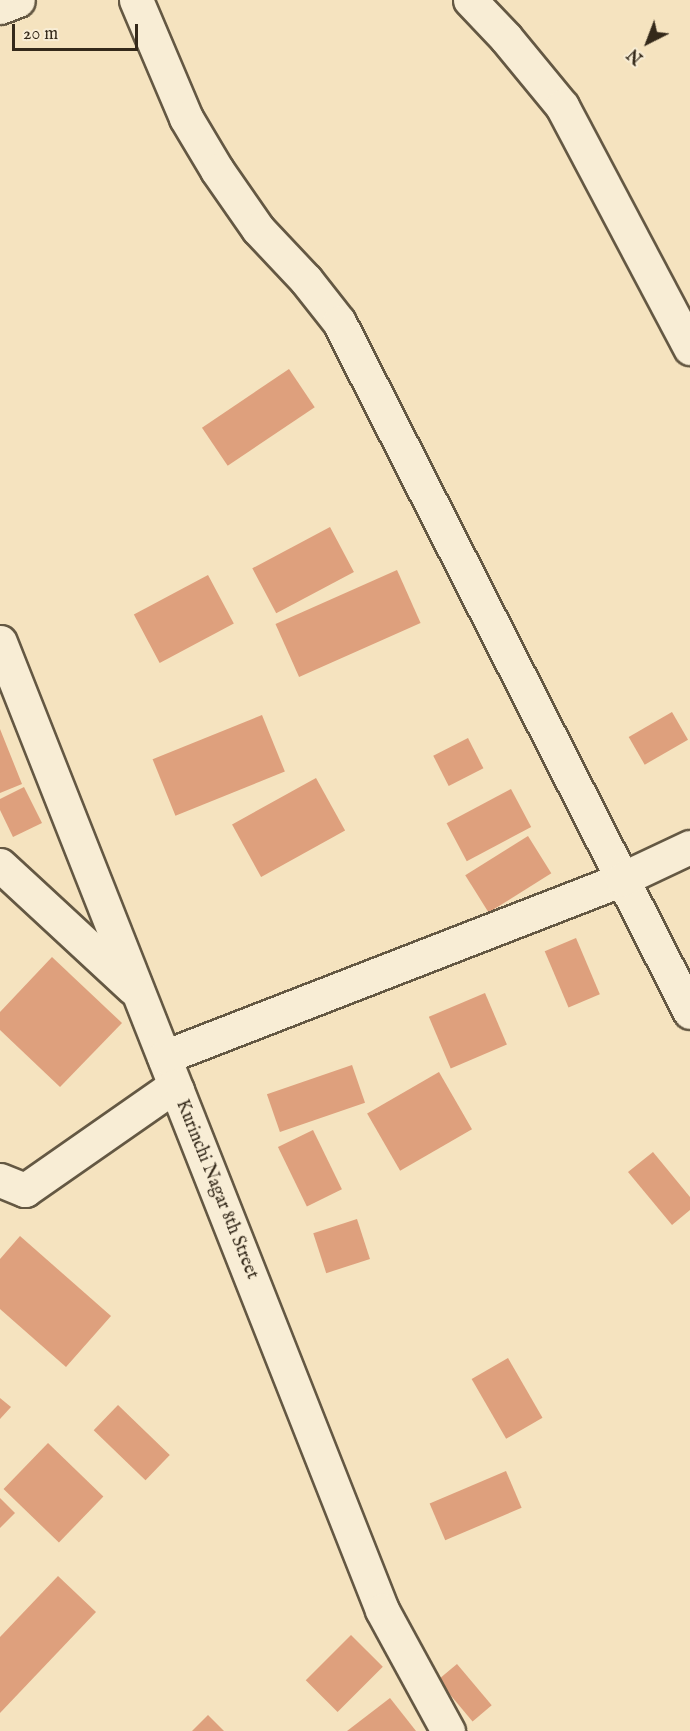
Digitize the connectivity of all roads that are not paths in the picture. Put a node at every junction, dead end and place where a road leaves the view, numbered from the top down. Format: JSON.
{"nodes":[{"id":1,"x":18,"y":0,"type":"edge"},
{"id":2,"x":136,"y":0,"type":"edge"},
{"id":3,"x":470,"y":0,"type":"edge"},
{"id":4,"x":0,"y":7,"type":"edge"},
{"id":5,"x":690,"y":348,"type":"edge"},
{"id":6,"x":0,"y":642,"type":"edge"},
{"id":7,"x":690,"y":847,"type":"edge"},
{"id":8,"x":0,"y":865,"type":"edge"},
{"id":9,"x":622,"y":879,"type":"junction"},
{"id":10,"x":138,"y":993,"type":"junction"},
{"id":11,"x":690,"y":1012,"type":"edge"},
{"id":12,"x":164,"y":1058,"type":"junction"},
{"id":13,"x":177,"y":1090,"type":"junction"},
{"id":14,"x":0,"y":1180,"type":"edge"},
{"id":15,"x":448,"y":1731,"type":"edge"}],
"edges":[{"from":1,"to":4,"type":"street"},
{"from":2,"to":9,"type":"street"},
{"from":3,"to":5,"type":"street"},
{"from":6,"to":10,"type":"street","name":"Kurinchi Nagar 8th Street"},
{"from":7,"to":9,"type":"street"},
{"from":8,"to":10,"type":"street"},
{"from":9,"to":11,"type":"street"},
{"from":9,"to":12,"type":"street"},
{"from":10,"to":12,"type":"street","name":"Kurinchi Nagar 8th Street"},
{"from":12,"to":13,"type":"street","name":"Kurinchi Nagar 8th Street"},
{"from":13,"to":14,"type":"street"},
{"from":13,"to":15,"type":"street","name":"Kurinchi Nagar 8th Street"}]}
